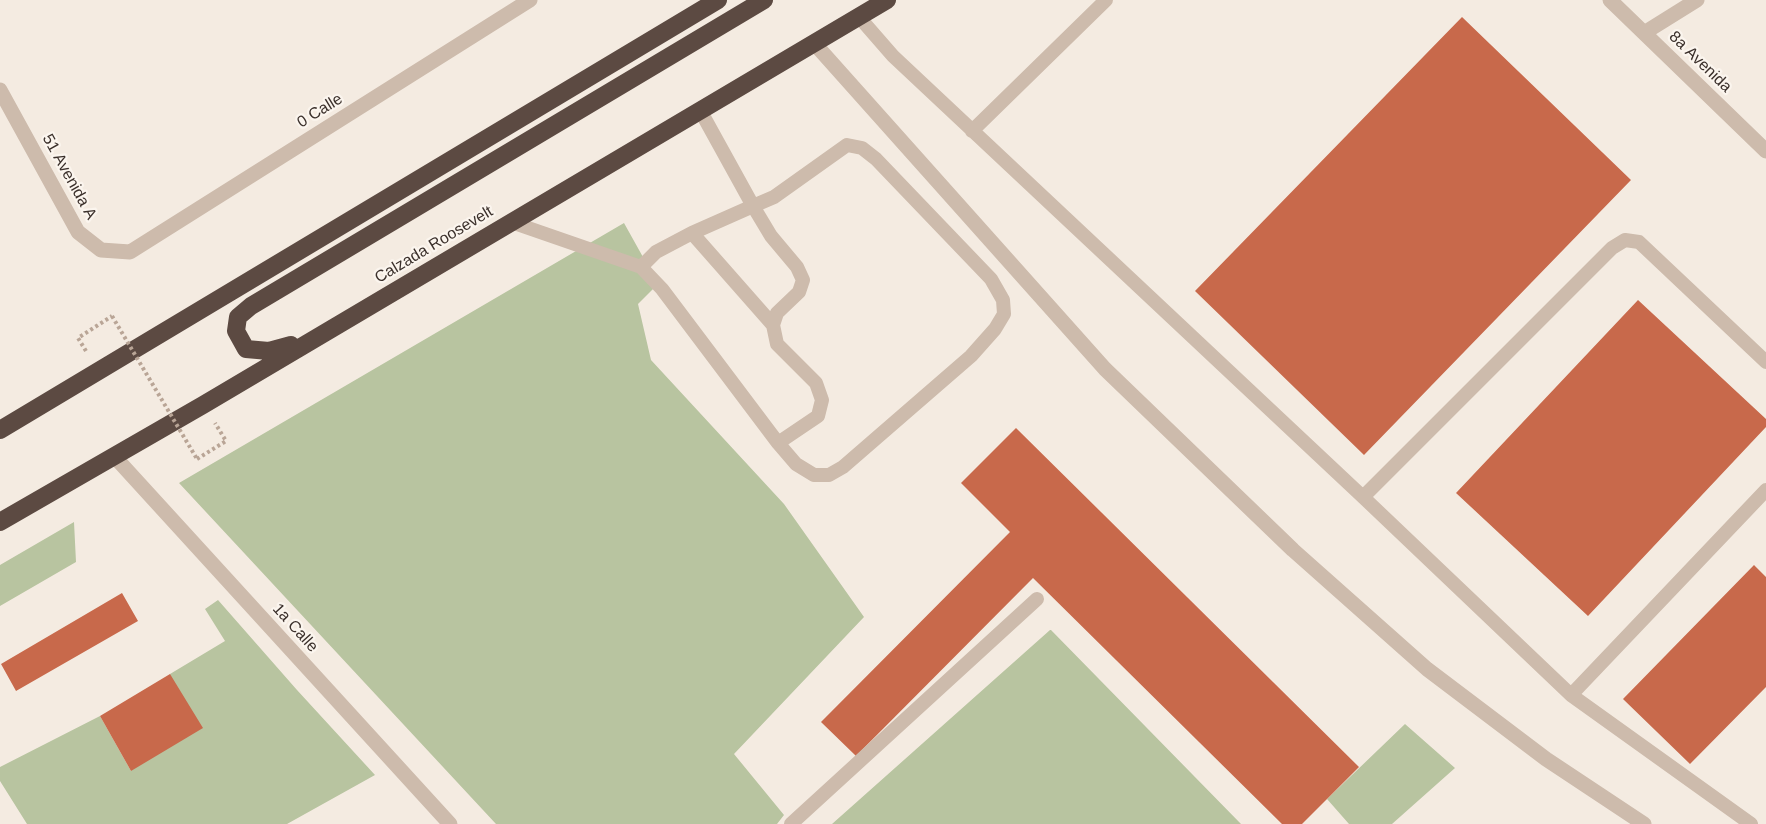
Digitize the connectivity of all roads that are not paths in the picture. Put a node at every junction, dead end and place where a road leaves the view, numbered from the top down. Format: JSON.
{"nodes":[{"id":1,"x":530,"y":0,"type":"edge"},
{"id":2,"x":718,"y":0,"type":"edge"},
{"id":3,"x":764,"y":0,"type":"edge"},
{"id":4,"x":887,"y":0,"type":"edge"},
{"id":5,"x":1106,"y":0,"type":"edge"},
{"id":6,"x":1610,"y":0,"type":"edge"},
{"id":7,"x":1697,"y":0,"type":"edge"},
{"id":8,"x":859,"y":16,"type":"junction"},
{"id":9,"x":1644,"y":33,"type":"junction"},
{"id":10,"x":814,"y":43,"type":"junction"},
{"id":11,"x":0,"y":90,"type":"edge"},
{"id":12,"x":700,"y":110,"type":"junction"},
{"id":13,"x":972,"y":131,"type":"junction"},
{"id":14,"x":1766,"y":151,"type":"edge"},
{"id":15,"x":753,"y":206,"type":"junction"},
{"id":16,"x":511,"y":222,"type":"junction"},
{"id":17,"x":692,"y":233,"type":"junction"},
{"id":18,"x":130,"y":252,"type":"joint"},
{"id":19,"x":641,"y":267,"type":"junction"},
{"id":20,"x":773,"y":325,"type":"junction"},
{"id":21,"x":310,"y":340,"type":"junction"},
{"id":22,"x":1766,"y":362,"type":"edge"},
{"id":23,"x":0,"y":430,"type":"edge"},
{"id":24,"x":778,"y":444,"type":"junction"},
{"id":25,"x":114,"y":456,"type":"junction"},
{"id":26,"x":1766,"y":490,"type":"edge"},
{"id":27,"x":1363,"y":497,"type":"junction"},
{"id":28,"x":0,"y":522,"type":"edge"},
{"id":29,"x":1037,"y":599,"type":"dead end"},
{"id":30,"x":1571,"y":695,"type":"junction"},
{"id":31,"x":450,"y":824,"type":"edge"},
{"id":32,"x":791,"y":824,"type":"edge"},
{"id":33,"x":1644,"y":824,"type":"edge"},
{"id":34,"x":1751,"y":824,"type":"edge"}],
"edges":[{"from":1,"to":18,"type":"street","name":"0 Calle"},
{"from":2,"to":23,"type":"highway"},
{"from":3,"to":21,"type":"highway"},
{"from":4,"to":8,"type":"highway","name":"Calzada Roosevelt"},
{"from":5,"to":13,"type":"lane"},
{"from":6,"to":9,"type":"street","name":"8a Avenida"},
{"from":7,"to":9,"type":"street"},
{"from":8,"to":10,"type":"highway","name":"Calzada Roosevelt"},
{"from":8,"to":13,"type":"lane"},
{"from":9,"to":14,"type":"street","name":"8a Avenida"},
{"from":10,"to":12,"type":"highway","name":"Calzada Roosevelt"},
{"from":10,"to":33,"type":"street"},
{"from":11,"to":18,"type":"street","name":"51 Avenida A"},
{"from":12,"to":15,"type":"lane"},
{"from":12,"to":16,"type":"highway","name":"Calzada Roosevelt"},
{"from":13,"to":27,"type":"lane"},
{"from":15,"to":17,"type":"lane"},
{"from":15,"to":20,"type":"lane"},
{"from":15,"to":24,"type":"lane"},
{"from":16,"to":19,"type":"lane"},
{"from":16,"to":21,"type":"highway","name":"Calzada Roosevelt"},
{"from":17,"to":19,"type":"lane"},
{"from":17,"to":20,"type":"lane"},
{"from":19,"to":24,"type":"lane"},
{"from":20,"to":24,"type":"lane"},
{"from":21,"to":25,"type":"highway","name":"Calzada Roosevelt"},
{"from":22,"to":27,"type":"lane"},
{"from":25,"to":28,"type":"highway","name":"Calzada Roosevelt"},
{"from":25,"to":31,"type":"street","name":"1a Calle"},
{"from":26,"to":30,"type":"lane"},
{"from":27,"to":30,"type":"lane"},
{"from":29,"to":32,"type":"lane"},
{"from":30,"to":34,"type":"lane"}]}
